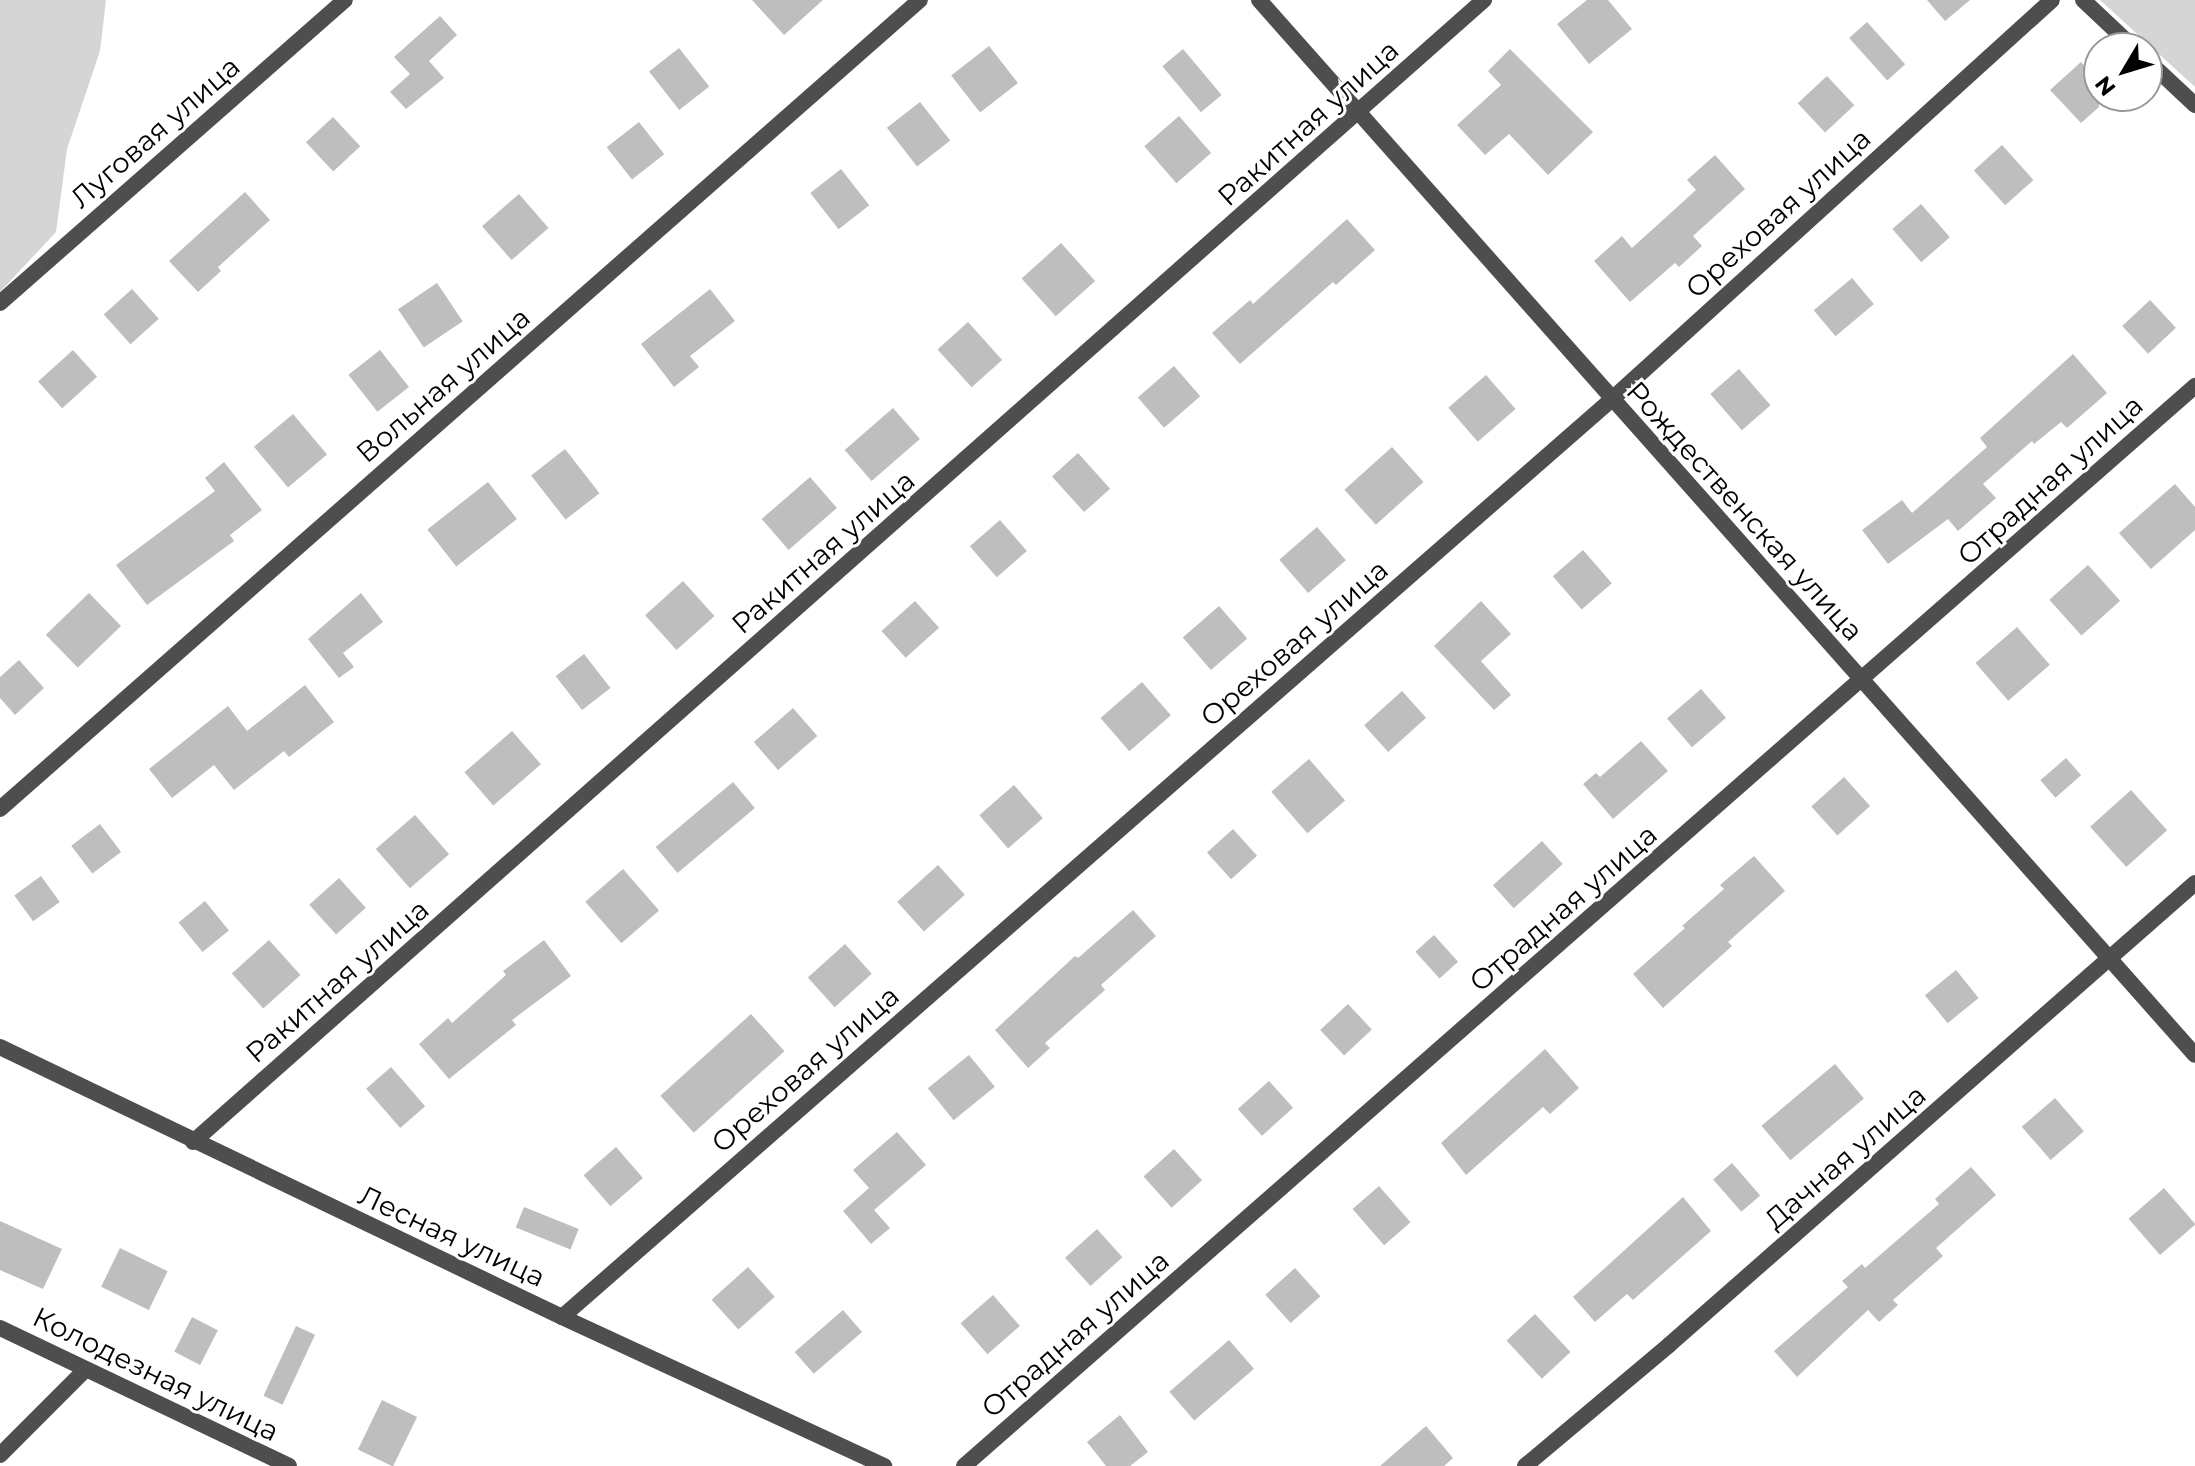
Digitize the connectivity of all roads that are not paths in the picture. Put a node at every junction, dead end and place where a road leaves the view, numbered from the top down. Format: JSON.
{"nodes":[{"id":1,"x":345,"y":0,"type":"edge"},
{"id":2,"x":920,"y":0,"type":"edge"},
{"id":3,"x":1259,"y":0,"type":"edge"},
{"id":4,"x":1484,"y":0,"type":"edge"},
{"id":5,"x":2052,"y":0,"type":"edge"},
{"id":6,"x":2083,"y":0,"type":"edge"},
{"id":7,"x":2117,"y":32,"type":"edge"},
{"id":8,"x":2163,"y":75,"type":"edge"},
{"id":9,"x":2195,"y":105,"type":"edge"},
{"id":10,"x":1360,"y":114,"type":"junction"},
{"id":11,"x":0,"y":303,"type":"edge"},
{"id":12,"x":2195,"y":386,"type":"edge"},
{"id":13,"x":1611,"y":400,"type":"junction"},
{"id":14,"x":1862,"y":681,"type":"junction"},
{"id":15,"x":0,"y":809,"type":"edge"},
{"id":16,"x":2195,"y":883,"type":"edge"},
{"id":17,"x":2111,"y":960,"type":"junction"},
{"id":18,"x":0,"y":1047,"type":"edge"},
{"id":19,"x":2195,"y":1055,"type":"edge"},
{"id":20,"x":193,"y":1142,"type":"junction"},
{"id":21,"x":562,"y":1317,"type":"junction"},
{"id":22,"x":0,"y":1328,"type":"edge"},
{"id":23,"x":84,"y":1371,"type":"junction"},
{"id":24,"x":0,"y":1455,"type":"edge"},
{"id":25,"x":289,"y":1466,"type":"edge"},
{"id":26,"x":884,"y":1466,"type":"edge"},
{"id":27,"x":964,"y":1466,"type":"edge"},
{"id":28,"x":1525,"y":1466,"type":"edge"}],
"edges":[{"from":1,"to":11,"type":"street","name":"Луговая улица"},
{"from":2,"to":15,"type":"street","name":"Вольная улица"},
{"from":3,"to":10,"type":"street","name":"Рождественская улица"},
{"from":4,"to":10,"type":"street","name":"Ракитная улица"},
{"from":5,"to":13,"type":"street","name":"Ореховая улица"},
{"from":6,"to":7,"type":"street"},
{"from":8,"to":9,"type":"street"},
{"from":10,"to":13,"type":"street","name":"Рождественская улица"},
{"from":10,"to":20,"type":"street","name":"Ракитная улица"},
{"from":12,"to":14,"type":"street","name":"Отрадная улица"},
{"from":13,"to":14,"type":"street","name":"Рождественская улица"},
{"from":13,"to":21,"type":"street","name":"Ореховая улица"},
{"from":14,"to":17,"type":"street","name":"Рождественская улица"},
{"from":14,"to":27,"type":"street","name":"Отрадная улица"},
{"from":16,"to":17,"type":"street","name":"Дачная улица"},
{"from":17,"to":19,"type":"street","name":"Рождественская улица"},
{"from":17,"to":28,"type":"street","name":"Дачная улица"},
{"from":18,"to":20,"type":"street","name":"Лесная улица"},
{"from":20,"to":21,"type":"street","name":"Лесная улица"},
{"from":21,"to":26,"type":"street","name":"Лесная улица"},
{"from":22,"to":23,"type":"street","name":"Колодезная улица"},
{"from":23,"to":24,"type":"street"},
{"from":23,"to":25,"type":"street","name":"Колодезная улица"}]}
